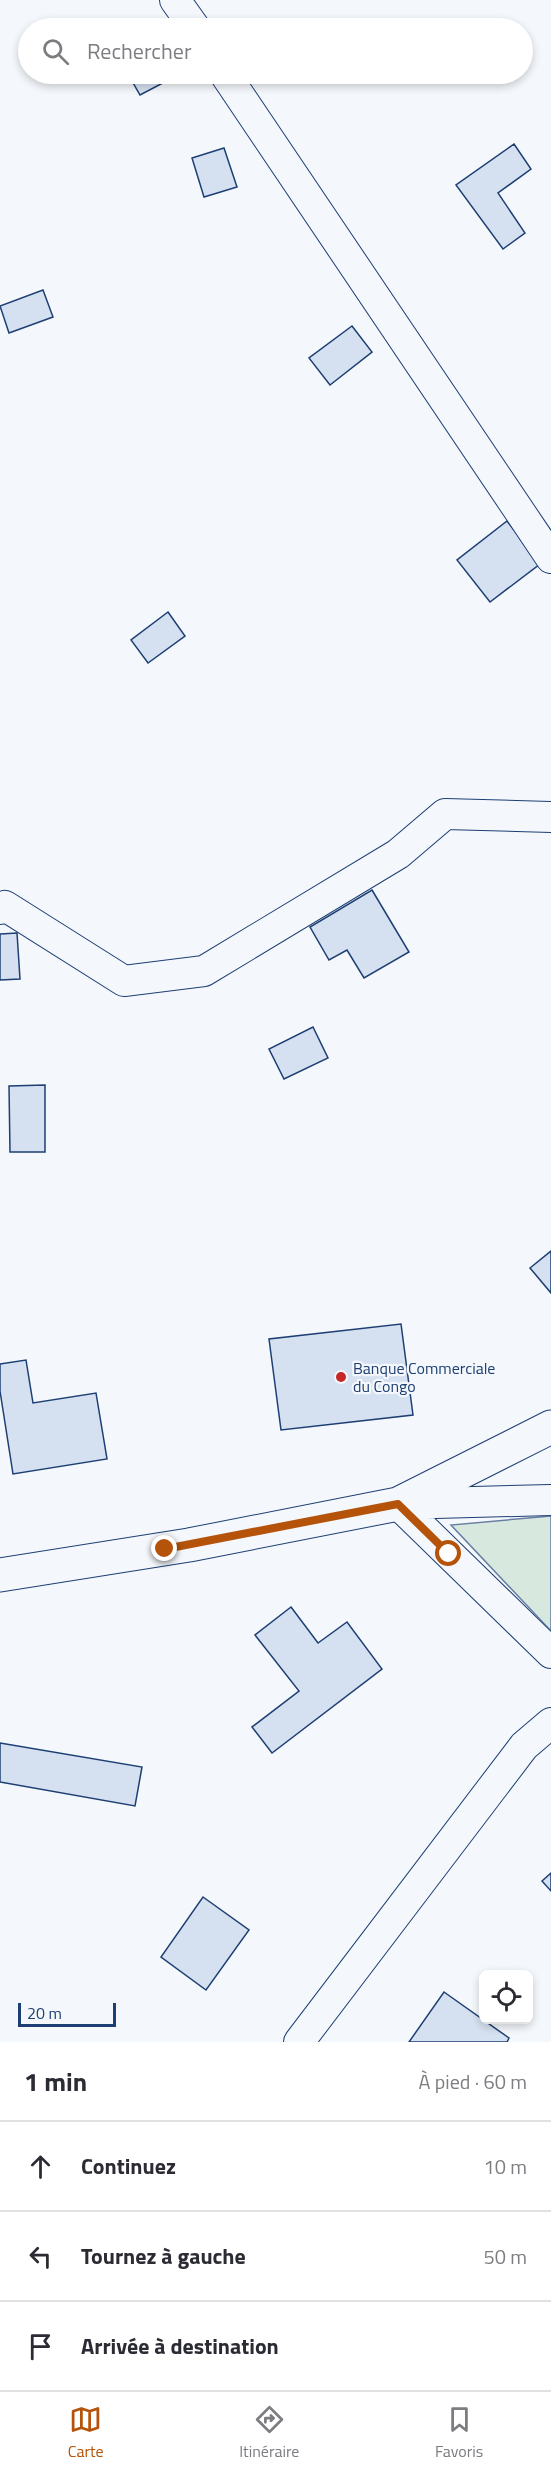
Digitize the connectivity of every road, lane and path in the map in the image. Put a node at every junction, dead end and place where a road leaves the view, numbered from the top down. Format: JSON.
{"nodes":[{"id":1,"x":175,"y":0,"type":"edge"},
{"id":2,"x":188,"y":18,"type":"edge"},
{"id":3,"x":232,"y":84,"type":"edge"},
{"id":4,"x":551,"y":558,"type":"edge"},
{"id":5,"x":551,"y":818,"type":"edge"},
{"id":6,"x":0,"y":909,"type":"edge"},
{"id":7,"x":551,"y":1427,"type":"edge"},
{"id":8,"x":551,"y":1500,"type":"edge"},
{"id":9,"x":398,"y":1504,"type":"junction"},
{"id":10,"x":0,"y":1575,"type":"edge"},
{"id":11,"x":551,"y":1653,"type":"edge"},
{"id":12,"x":551,"y":1723,"type":"edge"},
{"id":13,"x":299,"y":2042,"type":"edge"}],
"edges":[{"from":1,"to":2,"type":"street"},
{"from":3,"to":4,"type":"street"},
{"from":5,"to":6,"type":"street"},
{"from":7,"to":9,"type":"street"},
{"from":8,"to":9,"type":"street"},
{"from":9,"to":10,"type":"street"},
{"from":9,"to":11,"type":"street"},
{"from":12,"to":13,"type":"street"}]}
